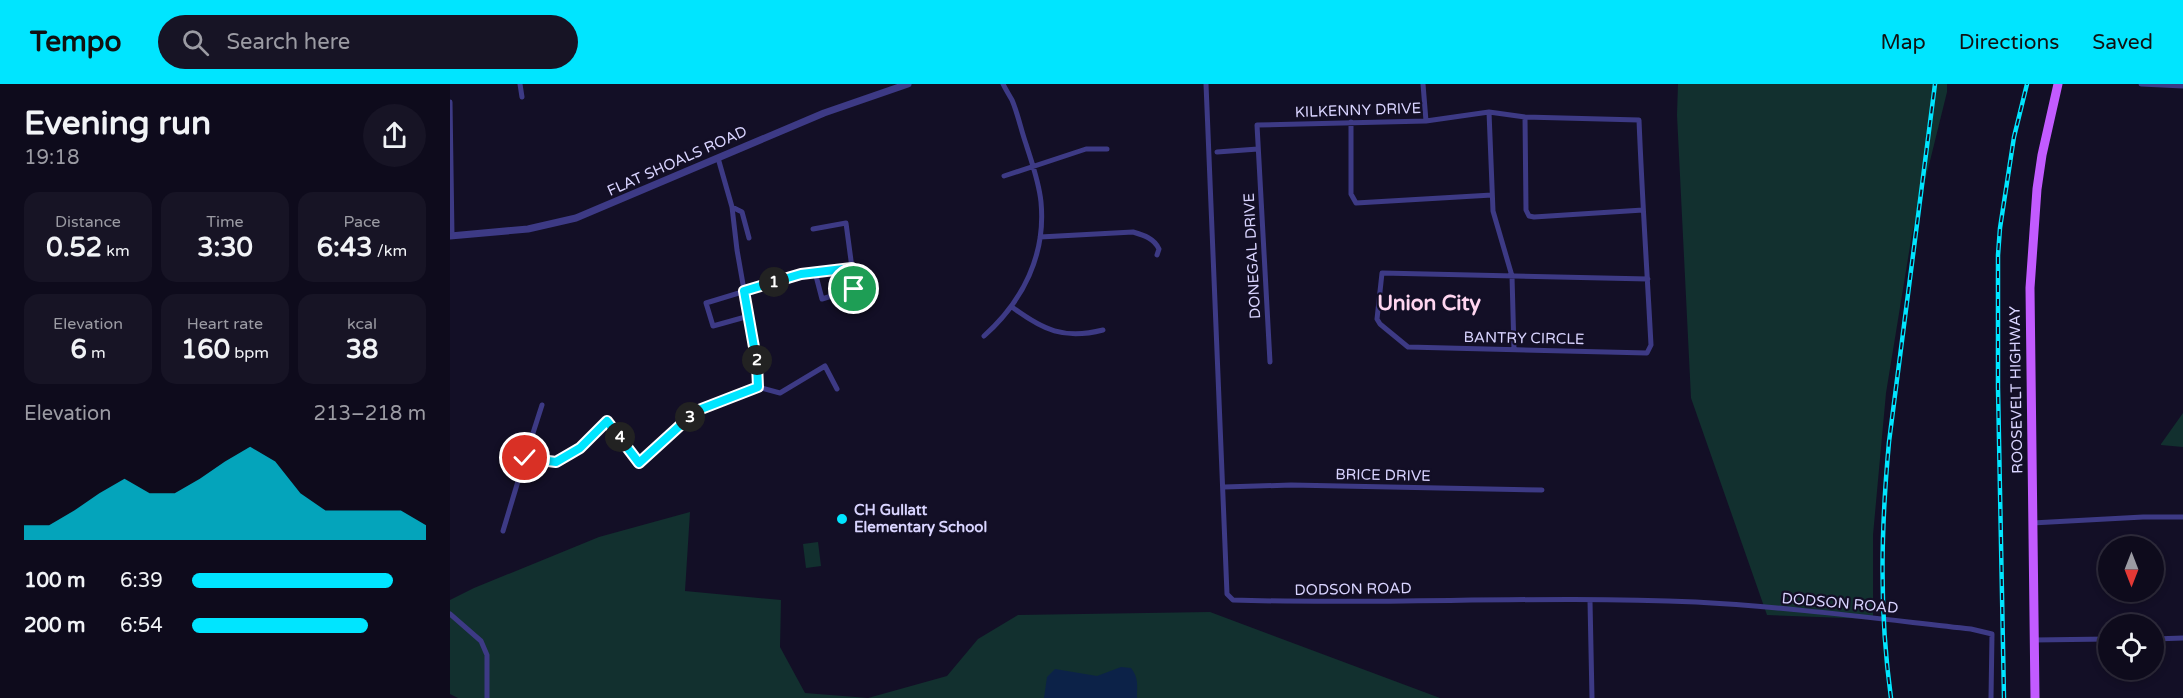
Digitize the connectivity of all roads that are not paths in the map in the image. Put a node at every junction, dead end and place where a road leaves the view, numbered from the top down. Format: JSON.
{"nodes":[{"id":1,"x":520,"y":84,"type":"edge"},
{"id":2,"x":908,"y":84,"type":"edge"},
{"id":3,"x":1003,"y":84,"type":"edge"},
{"id":4,"x":1206,"y":84,"type":"edge"},
{"id":5,"x":1423,"y":84,"type":"edge"},
{"id":6,"x":2058,"y":84,"type":"edge"},
{"id":7,"x":2140,"y":84,"type":"edge"},
{"id":8,"x":2183,"y":87,"type":"edge"},
{"id":9,"x":522,"y":96,"type":"dead end"},
{"id":10,"x":450,"y":102,"type":"edge"},
{"id":11,"x":1489,"y":112,"type":"junction"},
{"id":12,"x":1525,"y":117,"type":"junction"},
{"id":13,"x":1426,"y":121,"type":"junction"},
{"id":14,"x":1351,"y":122,"type":"junction"},
{"id":15,"x":1107,"y":149,"type":"dead end"},
{"id":16,"x":1258,"y":149,"type":"junction"},
{"id":17,"x":1217,"y":152,"type":"dead end"},
{"id":18,"x":718,"y":158,"type":"junction"},
{"id":19,"x":1033,"y":166,"type":"junction"},
{"id":20,"x":1004,"y":176,"type":"dead end"},
{"id":21,"x":1492,"y":195,"type":"junction"},
{"id":22,"x":732,"y":207,"type":"junction"},
{"id":23,"x":1643,"y":210,"type":"junction"},
{"id":24,"x":813,"y":229,"type":"dead end"},
{"id":25,"x":451,"y":236,"type":"edge"},
{"id":26,"x":1040,"y":237,"type":"junction"},
{"id":27,"x":749,"y":238,"type":"dead end"},
{"id":28,"x":1157,"y":255,"type":"dead end"},
{"id":29,"x":852,"y":268,"type":"junction"},
{"id":30,"x":815,"y":272,"type":"junction"},
{"id":31,"x":1512,"y":276,"type":"junction"},
{"id":32,"x":1648,"y":279,"type":"junction"},
{"id":33,"x":744,"y":291,"type":"junction"},
{"id":34,"x":1012,"y":307,"type":"junction"},
{"id":35,"x":748,"y":316,"type":"junction"},
{"id":36,"x":1103,"y":330,"type":"dead end"},
{"id":37,"x":984,"y":336,"type":"dead end"},
{"id":38,"x":1514,"y":350,"type":"junction"},
{"id":39,"x":1270,"y":362,"type":"dead end"},
{"id":40,"x":758,"y":387,"type":"junction"},
{"id":41,"x":837,"y":389,"type":"dead end"},
{"id":42,"x":542,"y":405,"type":"dead end"},
{"id":43,"x":525,"y":458,"type":"junction"},
{"id":44,"x":1224,"y":487,"type":"junction"},
{"id":45,"x":1542,"y":490,"type":"dead end"},
{"id":46,"x":2183,"y":517,"type":"edge"},
{"id":47,"x":2032,"y":523,"type":"junction"},
{"id":48,"x":503,"y":531,"type":"dead end"},
{"id":49,"x":1590,"y":601,"type":"junction"},
{"id":50,"x":450,"y":614,"type":"edge"},
{"id":51,"x":2183,"y":638,"type":"edge"},
{"id":52,"x":2098,"y":639,"type":"edge"},
{"id":53,"x":2164,"y":639,"type":"edge"},
{"id":54,"x":2034,"y":640,"type":"junction"},
{"id":55,"x":487,"y":698,"type":"edge"},
{"id":56,"x":1592,"y":698,"type":"edge"},
{"id":57,"x":1992,"y":698,"type":"edge"},
{"id":58,"x":2035,"y":698,"type":"edge"}],
"edges":[{"from":1,"to":9,"type":"street"},
{"from":2,"to":18,"type":"street","name":"FLAT SHOALS ROAD"},
{"from":3,"to":19,"type":"street"},
{"from":4,"to":44,"type":"street","name":"DODSON ROAD"},
{"from":5,"to":13,"type":"street"},
{"from":6,"to":47,"type":"main road","name":"ROOSEVELT HIGHWAY"},
{"from":7,"to":8,"type":"street"},
{"from":10,"to":25,"type":"street"},
{"from":11,"to":12,"type":"street","name":"KILKENNY DRIVE"},
{"from":11,"to":13,"type":"street","name":"KILKENNY DRIVE"},
{"from":11,"to":21,"type":"street"},
{"from":12,"to":23,"type":"street","name":"KILKENNY DRIVE"},
{"from":12,"to":23,"type":"street"},
{"from":13,"to":14,"type":"street","name":"KILKENNY DRIVE"},
{"from":14,"to":16,"type":"street","name":"KILKENNY DRIVE"},
{"from":14,"to":21,"type":"street"},
{"from":15,"to":19,"type":"street"},
{"from":16,"to":17,"type":"street"},
{"from":16,"to":39,"type":"street","name":"DONEGAL DRIVE"},
{"from":18,"to":22,"type":"street"},
{"from":18,"to":25,"type":"street","name":"FLAT SHOALS ROAD"},
{"from":19,"to":20,"type":"street"},
{"from":19,"to":26,"type":"street"},
{"from":21,"to":31,"type":"street"},
{"from":22,"to":27,"type":"street"},
{"from":22,"to":33,"type":"street"},
{"from":23,"to":32,"type":"street"},
{"from":24,"to":29,"type":"street"},
{"from":26,"to":28,"type":"street"},
{"from":26,"to":34,"type":"street"},
{"from":29,"to":30,"type":"street"},
{"from":29,"to":30,"type":"street"},
{"from":30,"to":33,"type":"street"},
{"from":31,"to":32,"type":"street","name":"BANTRY CIRCLE"},
{"from":31,"to":38,"type":"street"},
{"from":31,"to":38,"type":"street","name":"BANTRY CIRCLE"},
{"from":32,"to":38,"type":"street","name":"BANTRY CIRCLE"},
{"from":33,"to":35,"type":"street"},
{"from":33,"to":35,"type":"street"},
{"from":34,"to":36,"type":"street"},
{"from":34,"to":37,"type":"street"},
{"from":35,"to":40,"type":"street"},
{"from":40,"to":41,"type":"street"},
{"from":40,"to":43,"type":"street"},
{"from":42,"to":43,"type":"street"},
{"from":43,"to":48,"type":"street"},
{"from":44,"to":45,"type":"street","name":"BRICE DRIVE"},
{"from":44,"to":49,"type":"street","name":"DODSON ROAD"},
{"from":46,"to":47,"type":"street"},
{"from":47,"to":54,"type":"main road","name":"ROOSEVELT HIGHWAY"},
{"from":49,"to":56,"type":"street"},
{"from":49,"to":57,"type":"street","name":"DODSON ROAD"},
{"from":50,"to":55,"type":"street"},
{"from":51,"to":53,"type":"street"},
{"from":52,"to":54,"type":"street"},
{"from":54,"to":58,"type":"main road","name":"ROOSEVELT HIGHWAY"}]}
